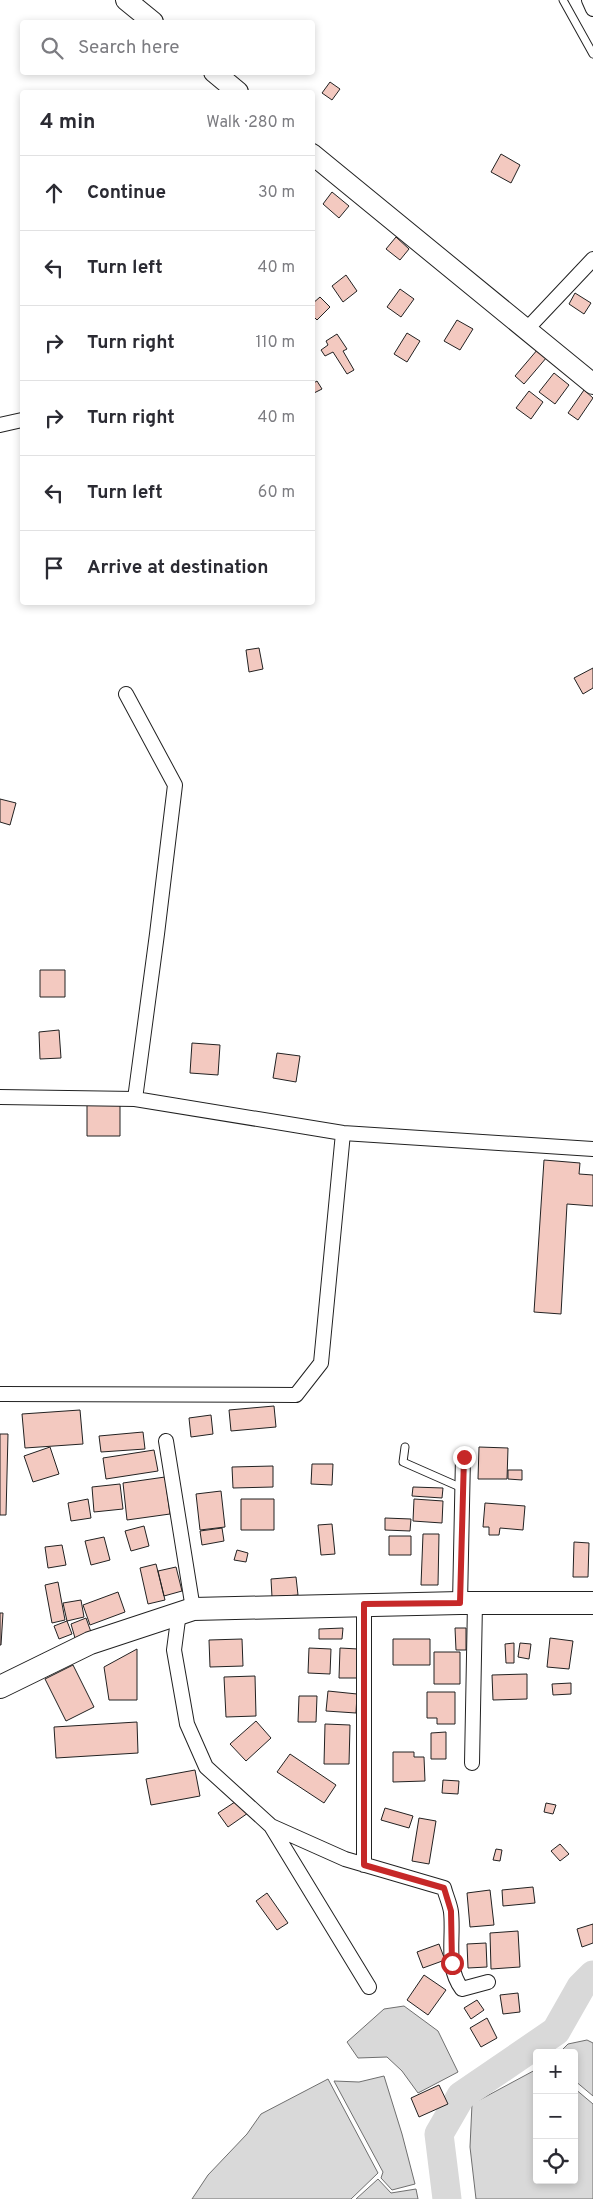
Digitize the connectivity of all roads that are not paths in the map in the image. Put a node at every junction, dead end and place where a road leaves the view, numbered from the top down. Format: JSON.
{"nodes":[{"id":1,"x":126,"y":0,"type":"edge"},
{"id":2,"x":563,"y":0,"type":"edge"},
{"id":3,"x":589,"y":0,"type":"edge"},
{"id":4,"x":593,"y":9,"type":"edge"},
{"id":5,"x":151,"y":20,"type":"edge"},
{"id":6,"x":593,"y":54,"type":"edge"},
{"id":7,"x":218,"y":75,"type":"edge"},
{"id":8,"x":236,"y":90,"type":"edge"},
{"id":9,"x":316,"y":159,"type":"edge"},
{"id":10,"x":593,"y":259,"type":"edge"},
{"id":11,"x":526,"y":330,"type":"junction"},
{"id":12,"x":593,"y":384,"type":"edge"},
{"id":13,"x":20,"y":420,"type":"edge"},
{"id":14,"x":0,"y":425,"type":"edge"},
{"id":15,"x":126,"y":694,"type":"dead end"},
{"id":16,"x":0,"y":1097,"type":"edge"},
{"id":17,"x":135,"y":1099,"type":"junction"},
{"id":18,"x":343,"y":1133,"type":"junction"},
{"id":19,"x":593,"y":1150,"type":"edge"},
{"id":20,"x":0,"y":1394,"type":"edge"},
{"id":21,"x":166,"y":1441,"type":"dead end"},
{"id":22,"x":405,"y":1447,"type":"dead end"},
{"id":23,"x":464,"y":1457,"type":"dead end"},
{"id":24,"x":463,"y":1488,"type":"junction"},
{"id":25,"x":467,"y":1603,"type":"junction"},
{"id":26,"x":593,"y":1603,"type":"edge"},
{"id":27,"x":364,"y":1604,"type":"junction"},
{"id":28,"x":186,"y":1611,"type":"junction"},
{"id":29,"x":0,"y":1686,"type":"edge"},
{"id":30,"x":472,"y":1763,"type":"dead end"},
{"id":31,"x":271,"y":1826,"type":"junction"},
{"id":32,"x":364,"y":1865,"type":"junction"},
{"id":33,"x":488,"y":1982,"type":"dead end"},
{"id":34,"x":369,"y":1987,"type":"dead end"}],
"edges":[{"from":1,"to":5,"type":"main road"},
{"from":2,"to":6,"type":"lane"},
{"from":3,"to":4,"type":"street"},
{"from":7,"to":8,"type":"main road"},
{"from":9,"to":11,"type":"main road"},
{"from":10,"to":11,"type":"street"},
{"from":11,"to":12,"type":"main road"},
{"from":13,"to":14,"type":"street"},
{"from":15,"to":17,"type":"street"},
{"from":16,"to":17,"type":"street"},
{"from":17,"to":18,"type":"street"},
{"from":18,"to":19,"type":"street"},
{"from":18,"to":20,"type":"street"},
{"from":21,"to":28,"type":"street"},
{"from":22,"to":24,"type":"lane"},
{"from":23,"to":24,"type":"street"},
{"from":24,"to":25,"type":"street"},
{"from":25,"to":26,"type":"main road"},
{"from":25,"to":27,"type":"main road"},
{"from":25,"to":30,"type":"street"},
{"from":27,"to":28,"type":"main road"},
{"from":27,"to":32,"type":"street"},
{"from":28,"to":29,"type":"main road"},
{"from":28,"to":31,"type":"street"},
{"from":31,"to":32,"type":"street"},
{"from":31,"to":34,"type":"street"},
{"from":32,"to":33,"type":"street"}]}
